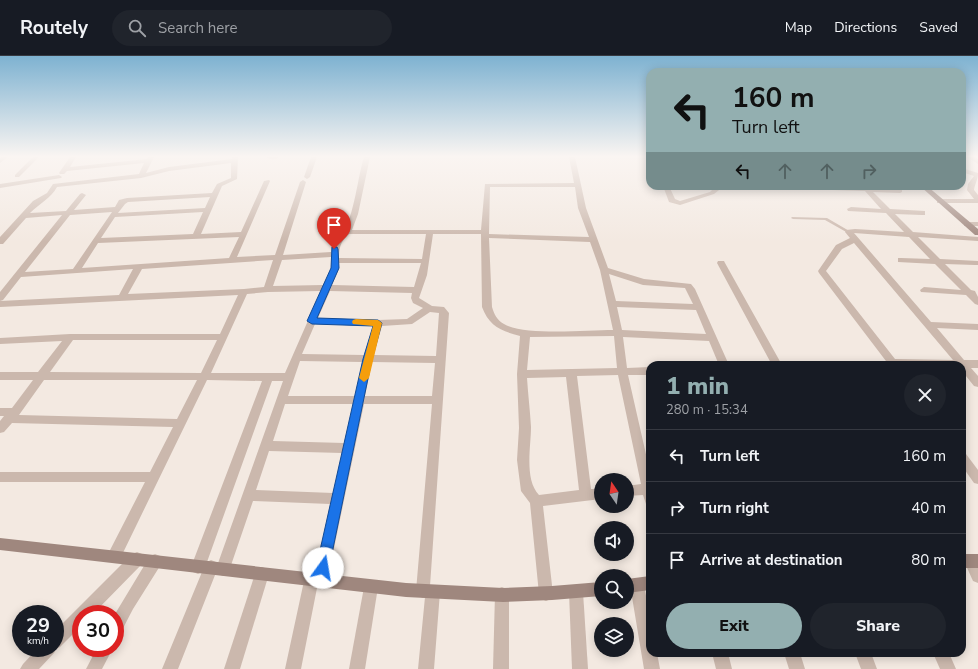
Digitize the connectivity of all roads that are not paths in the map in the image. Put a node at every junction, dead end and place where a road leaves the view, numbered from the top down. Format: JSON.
{"nodes":[{"id":1,"x":55,"y":185,"type":"edge"},
{"id":2,"x":578,"y":185,"type":"edge"},
{"id":3,"x":219,"y":186,"type":"edge"},
{"id":4,"x":265,"y":186,"type":"edge"},
{"id":5,"x":303,"y":186,"type":"edge"},
{"id":6,"x":360,"y":186,"type":"edge"},
{"id":7,"x":487,"y":186,"type":"edge"},
{"id":8,"x":971,"y":186,"type":"edge"},
{"id":9,"x":668,"y":190,"type":"edge"},
{"id":10,"x":716,"y":190,"type":"edge"},
{"id":11,"x":866,"y":190,"type":"edge"},
{"id":12,"x":888,"y":190,"type":"edge"},
{"id":13,"x":928,"y":190,"type":"edge"},
{"id":14,"x":900,"y":191,"type":"dead end"},
{"id":15,"x":82,"y":195,"type":"dead end"},
{"id":16,"x":215,"y":195,"type":"junction"},
{"id":17,"x":978,"y":200,"type":"edge"},
{"id":18,"x":940,"y":201,"type":"junction"},
{"id":19,"x":851,"y":208,"type":"dead end"},
{"id":20,"x":208,"y":210,"type":"junction"},
{"id":21,"x":888,"y":211,"type":"junction"},
{"id":22,"x":116,"y":212,"type":"junction"},
{"id":23,"x":68,"y":213,"type":"junction"},
{"id":24,"x":922,"y":213,"type":"dead end"},
{"id":25,"x":25,"y":216,"type":"junction"},
{"id":26,"x":793,"y":218,"type":"dead end"},
{"id":27,"x":967,"y":224,"type":"junction"},
{"id":28,"x":978,"y":224,"type":"edge"},
{"id":29,"x":347,"y":232,"type":"junction"},
{"id":30,"x":430,"y":232,"type":"junction"},
{"id":31,"x":243,"y":234,"type":"junction"},
{"id":32,"x":485,"y":234,"type":"junction"},
{"id":33,"x":978,"y":234,"type":"edge"},
{"id":34,"x":196,"y":236,"type":"junction"},
{"id":35,"x":852,"y":236,"type":"junction"},
{"id":36,"x":912,"y":236,"type":"junction"},
{"id":37,"x":978,"y":239,"type":"edge"},
{"id":38,"x":594,"y":240,"type":"junction"},
{"id":39,"x":96,"y":241,"type":"junction"},
{"id":40,"x":0,"y":242,"type":"edge"},
{"id":41,"x":335,"y":257,"type":"junction"},
{"id":42,"x":278,"y":258,"type":"junction"},
{"id":43,"x":232,"y":260,"type":"junction"},
{"id":44,"x":901,"y":260,"type":"dead end"},
{"id":45,"x":425,"y":261,"type":"junction"},
{"id":46,"x":938,"y":261,"type":"junction"},
{"id":47,"x":721,"y":263,"type":"dead end"},
{"id":48,"x":974,"y":263,"type":"dead end"},
{"id":49,"x":139,"y":267,"type":"junction"},
{"id":50,"x":604,"y":270,"type":"junction"},
{"id":51,"x":76,"y":271,"type":"junction"},
{"id":52,"x":18,"y":275,"type":"junction"},
{"id":53,"x":326,"y":288,"type":"junction"},
{"id":54,"x":268,"y":289,"type":"junction"},
{"id":55,"x":418,"y":290,"type":"junction"},
{"id":56,"x":924,"y":290,"type":"dead end"},
{"id":57,"x":244,"y":292,"type":"junction"},
{"id":58,"x":974,"y":293,"type":"edge"},
{"id":59,"x":122,"y":297,"type":"junction"},
{"id":60,"x":0,"y":298,"type":"edge"},
{"id":61,"x":978,"y":302,"type":"edge"},
{"id":62,"x":0,"y":304,"type":"edge"},
{"id":63,"x":612,"y":304,"type":"junction"},
{"id":64,"x":698,"y":307,"type":"junction"},
{"id":65,"x":428,"y":309,"type":"junction"},
{"id":66,"x":312,"y":321,"type":"junction"},
{"id":67,"x":378,"y":323,"type":"junction"},
{"id":68,"x":928,"y":325,"type":"junction"},
{"id":69,"x":978,"y":327,"type":"edge"},
{"id":70,"x":618,"y":333,"type":"junction"},
{"id":71,"x":524,"y":334,"type":"junction"},
{"id":72,"x":70,"y":337,"type":"junction"},
{"id":73,"x":224,"y":337,"type":"junction"},
{"id":74,"x":712,"y":338,"type":"junction"},
{"id":75,"x":1,"y":343,"type":"edge"},
{"id":76,"x":296,"y":357,"type":"junction"},
{"id":77,"x":368,"y":359,"type":"junction"},
{"id":78,"x":440,"y":360,"type":"junction"},
{"id":79,"x":722,"y":361,"type":"edge"},
{"id":80,"x":775,"y":361,"type":"edge"},
{"id":81,"x":891,"y":361,"type":"edge"},
{"id":82,"x":959,"y":361,"type":"edge"},
{"id":83,"x":966,"y":364,"type":"edge"},
{"id":84,"x":978,"y":364,"type":"edge"},
{"id":85,"x":966,"y":369,"type":"edge"},
{"id":86,"x":622,"y":370,"type":"junction"},
{"id":87,"x":646,"y":371,"type":"edge"},
{"id":88,"x":570,"y":372,"type":"junction"},
{"id":89,"x":522,"y":374,"type":"junction"},
{"id":90,"x":43,"y":375,"type":"junction"},
{"id":91,"x":0,"y":376,"type":"edge"},
{"id":92,"x":204,"y":376,"type":"junction"},
{"id":93,"x":269,"y":376,"type":"junction"},
{"id":94,"x":289,"y":377,"type":"junction"},
{"id":95,"x":978,"y":383,"type":"edge"},
{"id":96,"x":281,"y":400,"type":"junction"},
{"id":97,"x":360,"y":400,"type":"junction"},
{"id":98,"x":438,"y":400,"type":"junction"},
{"id":99,"x":8,"y":415,"type":"edge"},
{"id":100,"x":180,"y":423,"type":"junction"},
{"id":101,"x":0,"y":429,"type":"edge"},
{"id":102,"x":266,"y":446,"type":"junction"},
{"id":103,"x":348,"y":448,"type":"junction"},
{"id":104,"x":966,"y":462,"type":"edge"},
{"id":105,"x":0,"y":477,"type":"edge"},
{"id":106,"x":155,"y":477,"type":"junction"},
{"id":107,"x":646,"y":479,"type":"edge"},
{"id":108,"x":978,"y":479,"type":"edge"},
{"id":109,"x":634,"y":492,"type":"edge"},
{"id":110,"x":646,"y":493,"type":"edge"},
{"id":111,"x":249,"y":494,"type":"junction"},
{"id":112,"x":594,"y":494,"type":"edge"},
{"id":113,"x":586,"y":495,"type":"junction"},
{"id":114,"x":338,"y":498,"type":"junction"},
{"id":115,"x":536,"y":501,"type":"junction"},
{"id":116,"x":0,"y":544,"type":"edge"},
{"id":117,"x":114,"y":556,"type":"junction"},
{"id":118,"x":137,"y":559,"type":"junction"},
{"id":119,"x":156,"y":561,"type":"junction"},
{"id":120,"x":970,"y":561,"type":"edge"},
{"id":121,"x":211,"y":568,"type":"junction"},
{"id":122,"x":262,"y":574,"type":"junction"},
{"id":123,"x":978,"y":576,"type":"edge"},
{"id":124,"x":315,"y":581,"type":"junction"},
{"id":125,"x":638,"y":585,"type":"edge"},
{"id":126,"x":371,"y":587,"type":"junction"},
{"id":127,"x":594,"y":590,"type":"edge"},
{"id":128,"x":428,"y":592,"type":"junction"},
{"id":129,"x":576,"y":592,"type":"junction"},
{"id":130,"x":502,"y":594,"type":"junction"},
{"id":131,"x":546,"y":594,"type":"junction"},
{"id":132,"x":92,"y":605,"type":"edge"},
{"id":133,"x":124,"y":612,"type":"edge"},
{"id":134,"x":72,"y":625,"type":"edge"},
{"id":135,"x":64,"y":633,"type":"edge"},
{"id":136,"x":646,"y":633,"type":"edge"},
{"id":137,"x":40,"y":657,"type":"edge"},
{"id":138,"x":100,"y":657,"type":"edge"},
{"id":139,"x":650,"y":657,"type":"edge"},
{"id":140,"x":721,"y":657,"type":"edge"},
{"id":141,"x":793,"y":657,"type":"edge"},
{"id":142,"x":864,"y":657,"type":"edge"},
{"id":143,"x":943,"y":657,"type":"edge"},
{"id":144,"x":28,"y":669,"type":"edge"},
{"id":145,"x":94,"y":669,"type":"edge"},
{"id":146,"x":170,"y":669,"type":"edge"},
{"id":147,"x":232,"y":669,"type":"edge"},
{"id":148,"x":293,"y":669,"type":"edge"},
{"id":149,"x":357,"y":669,"type":"edge"},
{"id":150,"x":426,"y":669,"type":"edge"},
{"id":151,"x":501,"y":669,"type":"edge"},
{"id":152,"x":580,"y":669,"type":"edge"},
{"id":153,"x":652,"y":669,"type":"edge"},
{"id":154,"x":724,"y":669,"type":"edge"},
{"id":155,"x":797,"y":669,"type":"edge"},
{"id":156,"x":869,"y":669,"type":"edge"},
{"id":157,"x":948,"y":669,"type":"edge"}],
"edges":[{"from":1,"to":25,"type":"street"},
{"from":2,"to":38,"type":"street"},
{"from":3,"to":16,"type":"street"},
{"from":4,"to":31,"type":"street"},
{"from":5,"to":42,"type":"street"},
{"from":6,"to":29,"type":"street"},
{"from":7,"to":32,"type":"street"},
{"from":8,"to":17,"type":"street"},
{"from":9,"to":10,"type":"street"},
{"from":11,"to":21,"type":"street"},
{"from":12,"to":14,"type":"street"},
{"from":13,"to":18,"type":"street"},
{"from":15,"to":23,"type":"street"},
{"from":16,"to":20,"type":"street"},
{"from":16,"to":22,"type":"street"},
{"from":17,"to":18,"type":"street"},
{"from":18,"to":27,"type":"street"},
{"from":19,"to":21,"type":"street"},
{"from":20,"to":22,"type":"street"},
{"from":20,"to":34,"type":"street"},
{"from":21,"to":24,"type":"street"},
{"from":21,"to":36,"type":"street"},
{"from":22,"to":23,"type":"street"},
{"from":22,"to":39,"type":"street"},
{"from":23,"to":25,"type":"street"},
{"from":23,"to":52,"type":"street"},
{"from":25,"to":40,"type":"street"},
{"from":26,"to":35,"type":"lane"},
{"from":27,"to":28,"type":"street"},
{"from":27,"to":33,"type":"street"},
{"from":29,"to":30,"type":"street"},
{"from":29,"to":41,"type":"street"},
{"from":30,"to":32,"type":"street"},
{"from":30,"to":45,"type":"street"},
{"from":31,"to":34,"type":"street"},
{"from":31,"to":43,"type":"street"},
{"from":32,"to":38,"type":"street"},
{"from":32,"to":71,"type":"street"},
{"from":34,"to":39,"type":"street"},
{"from":35,"to":36,"type":"street"},
{"from":35,"to":68,"type":"street"},
{"from":35,"to":81,"type":"street"},
{"from":36,"to":37,"type":"street"},
{"from":36,"to":46,"type":"street"},
{"from":38,"to":50,"type":"street"},
{"from":39,"to":51,"type":"street"},
{"from":41,"to":42,"type":"street"},
{"from":41,"to":45,"type":"street"},
{"from":41,"to":53,"type":"street"},
{"from":42,"to":43,"type":"street"},
{"from":42,"to":54,"type":"street"},
{"from":43,"to":49,"type":"street"},
{"from":44,"to":46,"type":"street"},
{"from":45,"to":55,"type":"street"},
{"from":46,"to":48,"type":"street"},
{"from":46,"to":58,"type":"street"},
{"from":47,"to":80,"type":"street"},
{"from":49,"to":51,"type":"street"},
{"from":49,"to":59,"type":"street"},
{"from":50,"to":63,"type":"street"},
{"from":50,"to":64,"type":"street"},
{"from":51,"to":52,"type":"street"},
{"from":52,"to":60,"type":"street"},
{"from":53,"to":54,"type":"street"},
{"from":53,"to":55,"type":"street"},
{"from":53,"to":66,"type":"street"},
{"from":54,"to":57,"type":"street"},
{"from":55,"to":65,"type":"street"},
{"from":56,"to":58,"type":"street"},
{"from":57,"to":59,"type":"street"},
{"from":57,"to":73,"type":"street"},
{"from":58,"to":61,"type":"street"},
{"from":59,"to":62,"type":"street"},
{"from":63,"to":64,"type":"street"},
{"from":63,"to":70,"type":"street"},
{"from":64,"to":74,"type":"street"},
{"from":65,"to":67,"type":"street"},
{"from":65,"to":78,"type":"street"},
{"from":66,"to":67,"type":"street"},
{"from":66,"to":76,"type":"street"},
{"from":67,"to":77,"type":"street"},
{"from":68,"to":69,"type":"street"},
{"from":68,"to":82,"type":"street"},
{"from":70,"to":71,"type":"street"},
{"from":70,"to":74,"type":"street"},
{"from":70,"to":86,"type":"street"},
{"from":71,"to":89,"type":"street"},
{"from":72,"to":73,"type":"street"},
{"from":72,"to":75,"type":"street"},
{"from":72,"to":90,"type":"street"},
{"from":73,"to":92,"type":"street"},
{"from":74,"to":79,"type":"street"},
{"from":76,"to":77,"type":"street"},
{"from":76,"to":94,"type":"street"},
{"from":77,"to":78,"type":"street"},
{"from":77,"to":97,"type":"street"},
{"from":78,"to":98,"type":"street"},
{"from":83,"to":84,"type":"street"},
{"from":85,"to":95,"type":"street"},
{"from":86,"to":87,"type":"street"},
{"from":86,"to":88,"type":"street"},
{"from":86,"to":107,"type":"street"},
{"from":88,"to":89,"type":"street"},
{"from":88,"to":113,"type":"street"},
{"from":89,"to":115,"type":"street"},
{"from":90,"to":91,"type":"street"},
{"from":90,"to":92,"type":"street"},
{"from":90,"to":99,"type":"street"},
{"from":92,"to":93,"type":"street"},
{"from":92,"to":100,"type":"street"},
{"from":93,"to":94,"type":"street"},
{"from":93,"to":121,"type":"street"},
{"from":94,"to":96,"type":"street"},
{"from":96,"to":97,"type":"street"},
{"from":96,"to":102,"type":"street"},
{"from":97,"to":98,"type":"street"},
{"from":97,"to":103,"type":"street"},
{"from":98,"to":128,"type":"street"},
{"from":99,"to":100,"type":"street"},
{"from":99,"to":101,"type":"street"},
{"from":100,"to":106,"type":"street"},
{"from":102,"to":103,"type":"street"},
{"from":102,"to":111,"type":"street"},
{"from":103,"to":114,"type":"street"},
{"from":104,"to":108,"type":"street"},
{"from":105,"to":106,"type":"street"},
{"from":106,"to":117,"type":"street"},
{"from":109,"to":110,"type":"street"},
{"from":111,"to":114,"type":"street"},
{"from":111,"to":121,"type":"street"},
{"from":112,"to":113,"type":"street"},
{"from":113,"to":115,"type":"street"},
{"from":114,"to":124,"type":"street"},
{"from":115,"to":131,"type":"street"},
{"from":116,"to":117,"type":"street"},
{"from":117,"to":118,"type":"street"},
{"from":118,"to":119,"type":"street"},
{"from":118,"to":132,"type":"street"},
{"from":119,"to":121,"type":"street"},
{"from":119,"to":133,"type":"street"},
{"from":120,"to":123,"type":"street"},
{"from":121,"to":122,"type":"street"},
{"from":121,"to":146,"type":"street"},
{"from":122,"to":124,"type":"street"},
{"from":122,"to":147,"type":"street"},
{"from":124,"to":126,"type":"street"},
{"from":124,"to":148,"type":"street"},
{"from":125,"to":136,"type":"street"},
{"from":126,"to":128,"type":"street"},
{"from":126,"to":149,"type":"street"},
{"from":127,"to":129,"type":"street"},
{"from":128,"to":130,"type":"street"},
{"from":128,"to":150,"type":"street"},
{"from":129,"to":131,"type":"street"},
{"from":129,"to":152,"type":"street"},
{"from":130,"to":131,"type":"street"},
{"from":130,"to":151,"type":"street"},
{"from":134,"to":135,"type":"street"},
{"from":137,"to":144,"type":"street"},
{"from":138,"to":145,"type":"street"},
{"from":139,"to":153,"type":"street"},
{"from":140,"to":154,"type":"street"},
{"from":141,"to":155,"type":"street"},
{"from":142,"to":156,"type":"street"},
{"from":143,"to":157,"type":"street"}]}
